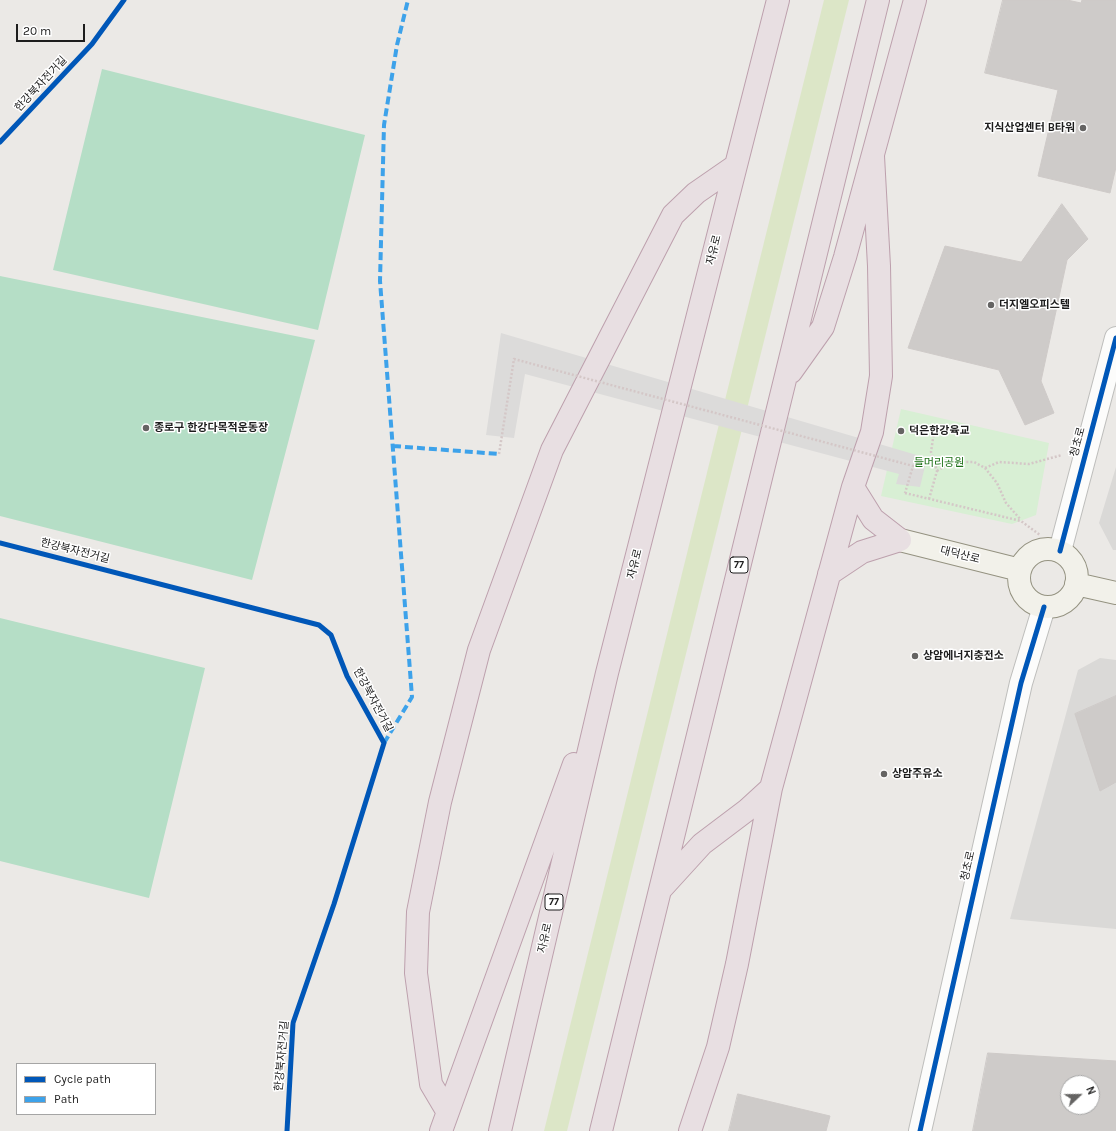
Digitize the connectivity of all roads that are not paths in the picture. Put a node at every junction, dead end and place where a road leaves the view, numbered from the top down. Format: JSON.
{"nodes":[{"id":1,"x":778,"y":0,"type":"edge"},
{"id":2,"x":878,"y":0,"type":"edge"},
{"id":3,"x":915,"y":0,"type":"edge"},
{"id":4,"x":873,"y":156,"type":"junction"},
{"id":5,"x":736,"y":166,"type":"junction"},
{"id":6,"x":1116,"y":338,"type":"edge"},
{"id":7,"x":784,"y":381,"type":"junction"},
{"id":8,"x":853,"y":487,"type":"junction"},
{"id":9,"x":900,"y":540,"type":"junction"},
{"id":10,"x":1060,"y":551,"type":"junction"},
{"id":11,"x":1020,"y":570,"type":"junction"},
{"id":12,"x":829,"y":574,"type":"junction"},
{"id":13,"x":1076,"y":584,"type":"junction"},
{"id":14,"x":1116,"y":593,"type":"edge"},
{"id":15,"x":1044,"y":607,"type":"junction"},
{"id":16,"x":607,"y":673,"type":"junction"},
{"id":17,"x":771,"y":788,"type":"junction"},
{"id":18,"x":660,"y":890,"type":"junction"},
{"id":19,"x":444,"y":1121,"type":"edge"},
{"id":20,"x":500,"y":1131,"type":"edge"},
{"id":21,"x":601,"y":1131,"type":"edge"},
{"id":22,"x":690,"y":1131,"type":"edge"},
{"id":23,"x":920,"y":1131,"type":"edge"}],
"edges":[{"from":1,"to":5,"type":"highway","name":"자유로","number":"77"},
{"from":2,"to":7,"type":"highway","number":"77"},
{"from":3,"to":4,"type":"highway"},
{"from":4,"to":7,"type":"highway"},
{"from":4,"to":8,"type":"highway"},
{"from":5,"to":16,"type":"highway","name":"자유로","number":"77"},
{"from":5,"to":19,"type":"highway"},
{"from":6,"to":10,"type":"street","name":"청초로"},
{"from":7,"to":18,"type":"highway","number":"77"},
{"from":8,"to":9,"type":"highway"},
{"from":8,"to":12,"type":"highway"},
{"from":9,"to":11,"type":"street","name":"대덕산로"},
{"from":9,"to":12,"type":"highway"},
{"from":10,"to":11,"type":"street"},
{"from":10,"to":13,"type":"street"},
{"from":11,"to":15,"type":"street"},
{"from":12,"to":17,"type":"highway"},
{"from":13,"to":14,"type":"street"},
{"from":13,"to":15,"type":"street"},
{"from":15,"to":23,"type":"street","name":"청초로"},
{"from":16,"to":19,"type":"highway"},
{"from":16,"to":20,"type":"highway","name":"자유로","number":"77"},
{"from":17,"to":18,"type":"highway"},
{"from":17,"to":22,"type":"highway"},
{"from":18,"to":21,"type":"highway","number":"77"}]}
